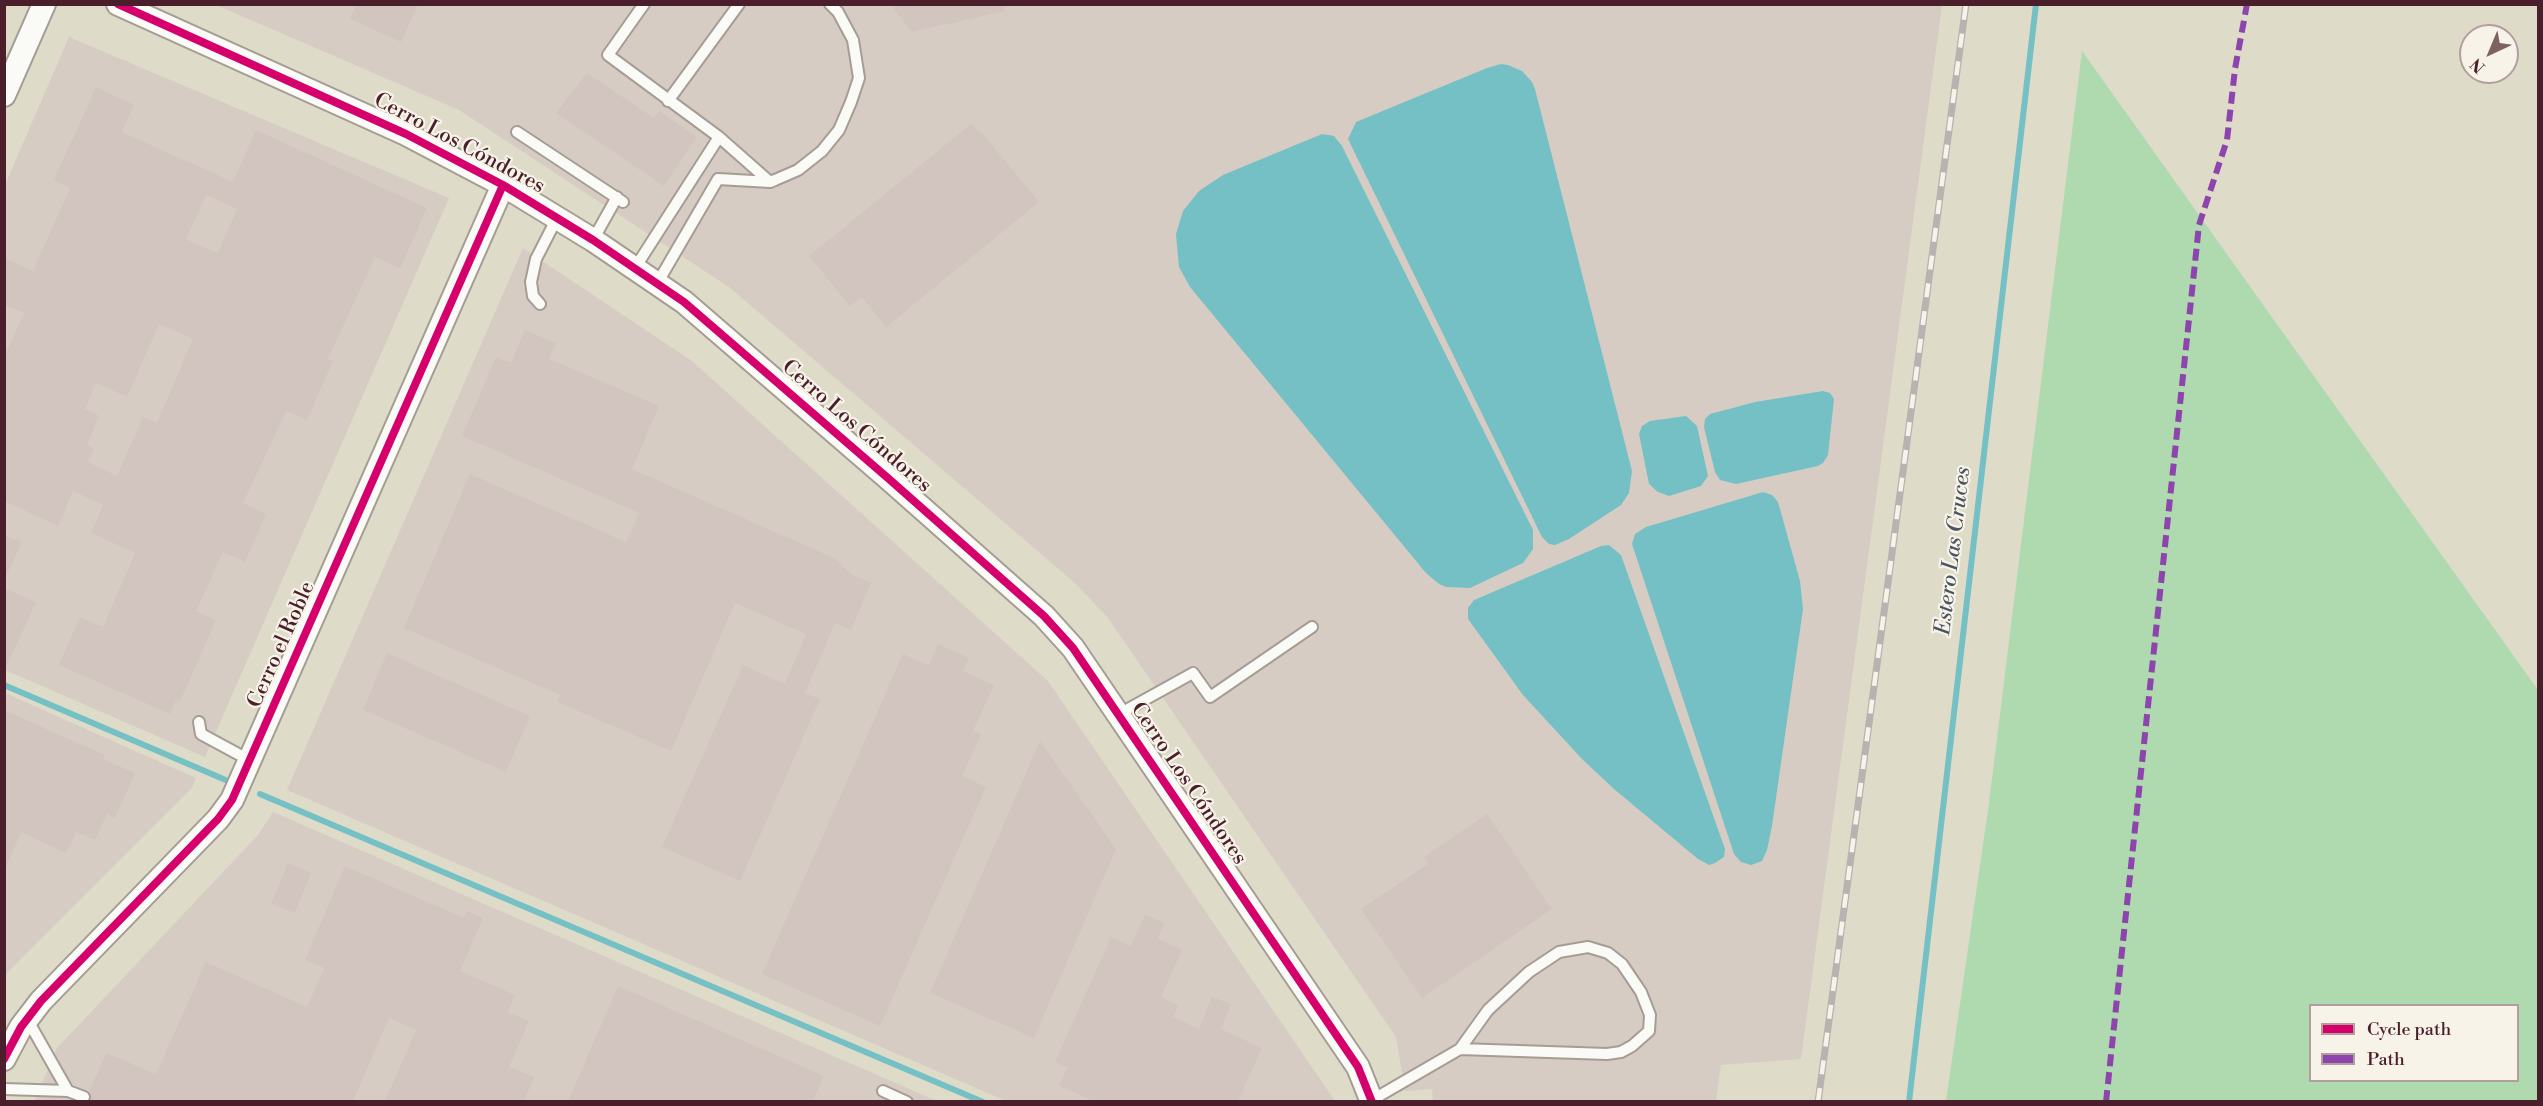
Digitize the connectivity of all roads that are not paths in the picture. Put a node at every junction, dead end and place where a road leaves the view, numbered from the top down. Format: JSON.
{"nodes":[{"id":1,"x":44,"y":4,"type":"edge"},
{"id":2,"x":118,"y":4,"type":"edge"},
{"id":3,"x":645,"y":4,"type":"edge"},
{"id":4,"x":739,"y":4,"type":"edge"},
{"id":5,"x":830,"y":4,"type":"edge"},
{"id":6,"x":4,"y":94,"type":"edge"},
{"id":7,"x":668,"y":101,"type":"junction"},
{"id":8,"x":517,"y":132,"type":"dead end"},
{"id":9,"x":719,"y":137,"type":"junction"},
{"id":10,"x":770,"y":182,"type":"junction"},
{"id":11,"x":503,"y":185,"type":"junction"},
{"id":12,"x":557,"y":218,"type":"junction"},
{"id":13,"x":593,"y":240,"type":"junction"},
{"id":14,"x":635,"y":268,"type":"junction"},
{"id":15,"x":658,"y":282,"type":"junction"},
{"id":16,"x":540,"y":304,"type":"dead end"},
{"id":17,"x":1312,"y":627,"type":"dead end"},
{"id":18,"x":1119,"y":714,"type":"junction"},
{"id":19,"x":199,"y":722,"type":"dead end"},
{"id":20,"x":251,"y":761,"type":"junction"},
{"id":21,"x":27,"y":1018,"type":"junction"},
{"id":22,"x":1460,"y":1050,"type":"junction"},
{"id":23,"x":4,"y":1059,"type":"edge"},
{"id":24,"x":4,"y":1089,"type":"edge"},
{"id":25,"x":68,"y":1091,"type":"junction"},
{"id":26,"x":883,"y":1091,"type":"dead end"},
{"id":27,"x":84,"y":1097,"type":"dead end"},
{"id":28,"x":908,"y":1101,"type":"edge"},
{"id":29,"x":1372,"y":1101,"type":"edge"}],
"edges":[{"from":1,"to":6,"type":"street"},
{"from":2,"to":11,"type":"street","name":"Cerro Los Cóndores"},
{"from":3,"to":7,"type":"lane"},
{"from":4,"to":7,"type":"lane"},
{"from":5,"to":10,"type":"lane"},
{"from":7,"to":9,"type":"lane"},
{"from":8,"to":13,"type":"lane"},
{"from":9,"to":10,"type":"lane"},
{"from":9,"to":14,"type":"lane"},
{"from":10,"to":15,"type":"lane"},
{"from":11,"to":12,"type":"street","name":"Cerro Los Cóndores"},
{"from":11,"to":20,"type":"street","name":"Cerro el Roble"},
{"from":12,"to":13,"type":"street","name":"Cerro Los Cóndores"},
{"from":12,"to":16,"type":"lane"},
{"from":13,"to":14,"type":"street","name":"Cerro Los Cóndores"},
{"from":14,"to":15,"type":"street","name":"Cerro Los Cóndores"},
{"from":15,"to":18,"type":"street","name":"Cerro Los Cóndores"},
{"from":17,"to":18,"type":"lane"},
{"from":18,"to":29,"type":"street","name":"Cerro Los Cóndores"},
{"from":19,"to":20,"type":"lane"},
{"from":20,"to":21,"type":"street","name":"Cerro el Roble"},
{"from":21,"to":23,"type":"street","name":"Cerro el Roble"},
{"from":21,"to":25,"type":"lane"},
{"from":22,"to":22,"type":"lane"},
{"from":22,"to":29,"type":"lane"},
{"from":24,"to":25,"type":"lane"},
{"from":25,"to":27,"type":"lane"},
{"from":26,"to":28,"type":"lane"}]}
